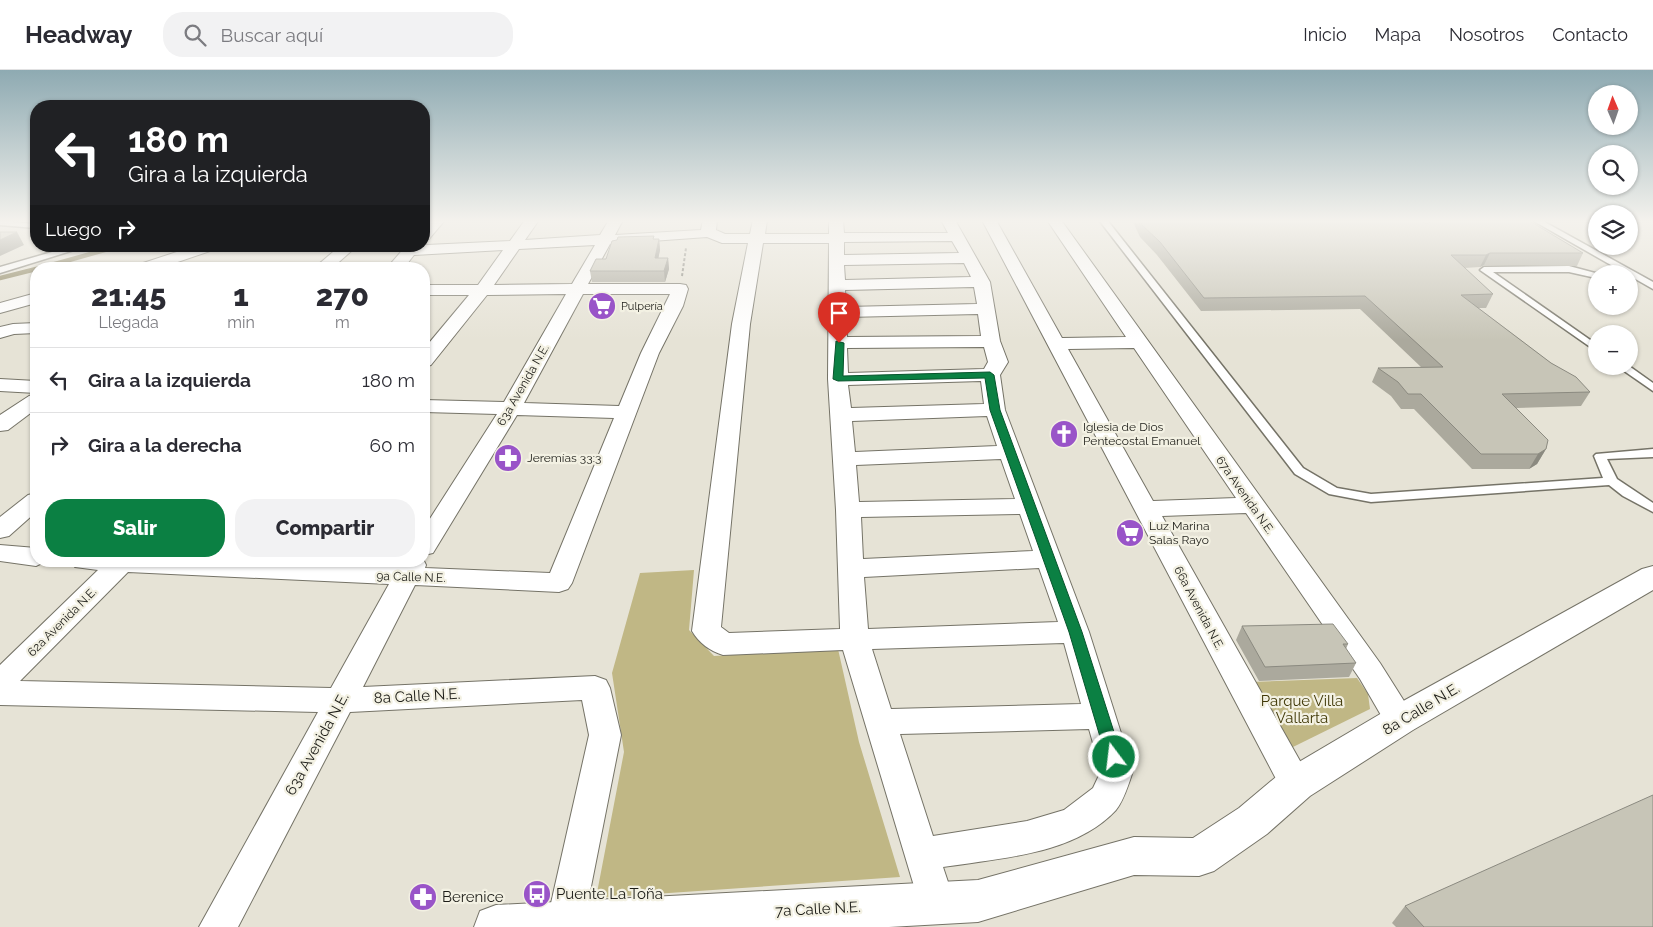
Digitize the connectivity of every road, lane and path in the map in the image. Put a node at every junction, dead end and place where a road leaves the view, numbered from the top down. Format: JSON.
{"nodes":[{"id":1,"x":35,"y":260,"type":"edge"},
{"id":2,"x":504,"y":260,"type":"edge"},
{"id":3,"x":594,"y":260,"type":"edge"},
{"id":4,"x":684,"y":260,"type":"edge"},
{"id":5,"x":753,"y":260,"type":"edge"},
{"id":6,"x":836,"y":260,"type":"edge"},
{"id":7,"x":970,"y":260,"type":"edge"},
{"id":8,"x":1011,"y":260,"type":"edge"},
{"id":9,"x":1082,"y":260,"type":"edge"},
{"id":10,"x":1134,"y":260,"type":"edge"},
{"id":11,"x":1606,"y":260,"type":"edge"},
{"id":12,"x":0,"y":270,"type":"edge"},
{"id":13,"x":1588,"y":273,"type":"edge"},
{"id":14,"x":982,"y":282,"type":"junction"},
{"id":15,"x":1638,"y":284,"type":"edge"},
{"id":16,"x":837,"y":285,"type":"junction"},
{"id":17,"x":1653,"y":287,"type":"edge"},
{"id":18,"x":579,"y":289,"type":"junction"},
{"id":19,"x":680,"y":289,"type":"junction"},
{"id":20,"x":430,"y":290,"type":"edge"},
{"id":21,"x":483,"y":290,"type":"junction"},
{"id":22,"x":30,"y":300,"type":"edge"},
{"id":23,"x":0,"y":308,"type":"edge"},
{"id":24,"x":987,"y":309,"type":"junction"},
{"id":25,"x":838,"y":312,"type":"junction"},
{"id":26,"x":30,"y":329,"type":"edge"},
{"id":27,"x":7,"y":331,"type":"edge"},
{"id":28,"x":991,"y":340,"type":"junction"},
{"id":29,"x":1138,"y":342,"type":"junction"},
{"id":30,"x":1588,"y":342,"type":"edge"},
{"id":31,"x":839,"y":343,"type":"junction"},
{"id":32,"x":1058,"y":344,"type":"junction"},
{"id":33,"x":430,"y":354,"type":"edge"},
{"id":34,"x":990,"y":375,"type":"junction"},
{"id":35,"x":1635,"y":375,"type":"edge"},
{"id":36,"x":838,"y":379,"type":"junction"},
{"id":37,"x":0,"y":385,"type":"edge"},
{"id":38,"x":30,"y":387,"type":"edge"},
{"id":39,"x":1653,"y":388,"type":"edge"},
{"id":40,"x":30,"y":404,"type":"edge"},
{"id":41,"x":430,"y":406,"type":"edge"},
{"id":42,"x":511,"y":408,"type":"junction"},
{"id":43,"x":995,"y":410,"type":"junction"},
{"id":44,"x":626,"y":412,"type":"junction"},
{"id":45,"x":840,"y":415,"type":"junction"},
{"id":46,"x":0,"y":425,"type":"edge"},
{"id":47,"x":1011,"y":452,"type":"junction"},
{"id":48,"x":1653,"y":454,"type":"edge"},
{"id":49,"x":843,"y":459,"type":"junction"},
{"id":50,"x":1609,"y":481,"type":"junction"},
{"id":51,"x":30,"y":505,"type":"edge"},
{"id":52,"x":1252,"y":505,"type":"junction"},
{"id":53,"x":1030,"y":506,"type":"junction"},
{"id":54,"x":1653,"y":508,"type":"edge"},
{"id":55,"x":1147,"y":509,"type":"junction"},
{"id":56,"x":848,"y":510,"type":"junction"},
{"id":57,"x":0,"y":530,"type":"edge"},
{"id":58,"x":430,"y":537,"type":"edge"},
{"id":59,"x":0,"y":553,"type":"edge"},
{"id":60,"x":30,"y":556,"type":"edge"},
{"id":61,"x":1047,"y":559,"type":"junction"},
{"id":62,"x":118,"y":567,"type":"edge"},
{"id":63,"x":306,"y":567,"type":"edge"},
{"id":64,"x":410,"y":569,"type":"edge"},
{"id":65,"x":850,"y":569,"type":"junction"},
{"id":66,"x":1653,"y":576,"type":"edge"},
{"id":67,"x":1075,"y":632,"type":"junction"},
{"id":68,"x":854,"y":638,"type":"junction"},
{"id":69,"x":0,"y":683,"type":"edge"},
{"id":70,"x":0,"y":693,"type":"edge"},
{"id":71,"x":342,"y":700,"type":"junction"},
{"id":72,"x":1102,"y":716,"type":"junction"},
{"id":73,"x":1400,"y":720,"type":"junction"},
{"id":74,"x":879,"y":722,"type":"junction"},
{"id":75,"x":1296,"y":784,"type":"junction"},
{"id":76,"x":922,"y":854,"type":"junction"},
{"id":77,"x":1134,"y":856,"type":"joint"},
{"id":78,"x":936,"y":903,"type":"junction"},
{"id":79,"x":566,"y":922,"type":"junction"},
{"id":80,"x":218,"y":927,"type":"edge"},
{"id":81,"x":496,"y":927,"type":"edge"}],
"edges":[{"from":1,"to":12,"type":"lane"},
{"from":2,"to":21,"type":"street"},
{"from":3,"to":18,"type":"street","name":"63a Avenida N.E."},
{"from":4,"to":19,"type":"path"},
{"from":5,"to":68,"type":"street"},
{"from":6,"to":16,"type":"street"},
{"from":7,"to":14,"type":"street"},
{"from":8,"to":32,"type":"street","name":"66a Avenida N.E."},
{"from":9,"to":29,"type":"street","name":"67a Avenida N.E."},
{"from":10,"to":50,"type":"lane"},
{"from":11,"to":17,"type":"lane"},
{"from":13,"to":30,"type":"lane"},
{"from":14,"to":16,"type":"street"},
{"from":14,"to":24,"type":"street"},
{"from":15,"to":17,"type":"lane"},
{"from":16,"to":25,"type":"street"},
{"from":18,"to":19,"type":"street"},
{"from":18,"to":21,"type":"street"},
{"from":18,"to":42,"type":"street","name":"63a Avenida N.E."},
{"from":19,"to":44,"type":"street"},
{"from":20,"to":21,"type":"street"},
{"from":21,"to":33,"type":"street"},
{"from":22,"to":23,"type":"street"},
{"from":24,"to":25,"type":"street"},
{"from":24,"to":28,"type":"street"},
{"from":25,"to":31,"type":"street"},
{"from":26,"to":27,"type":"street"},
{"from":28,"to":31,"type":"street"},
{"from":28,"to":34,"type":"street"},
{"from":29,"to":32,"type":"street"},
{"from":29,"to":52,"type":"street","name":"67a Avenida N.E."},
{"from":31,"to":36,"type":"street"},
{"from":32,"to":55,"type":"street","name":"66a Avenida N.E."},
{"from":34,"to":36,"type":"street"},
{"from":34,"to":43,"type":"street"},
{"from":35,"to":39,"type":"lane"},
{"from":36,"to":45,"type":"street"},
{"from":37,"to":38,"type":"street"},
{"from":40,"to":46,"type":"street"},
{"from":41,"to":42,"type":"street"},
{"from":42,"to":44,"type":"street"},
{"from":42,"to":58,"type":"street","name":"63a Avenida N.E."},
{"from":43,"to":45,"type":"street"},
{"from":43,"to":47,"type":"street"},
{"from":44,"to":64,"type":"street","name":"9a Calle N.E."},
{"from":45,"to":49,"type":"street"},
{"from":47,"to":49,"type":"street"},
{"from":47,"to":53,"type":"street"},
{"from":48,"to":50,"type":"lane"},
{"from":49,"to":56,"type":"street"},
{"from":50,"to":54,"type":"lane"},
{"from":51,"to":57,"type":"street"},
{"from":52,"to":55,"type":"street"},
{"from":52,"to":73,"type":"street","name":"67a Avenida N.E."},
{"from":53,"to":56,"type":"street"},
{"from":53,"to":61,"type":"street"},
{"from":55,"to":75,"type":"street","name":"66a Avenida N.E."},
{"from":56,"to":65,"type":"street"},
{"from":59,"to":60,"type":"street"},
{"from":61,"to":65,"type":"street"},
{"from":61,"to":67,"type":"street"},
{"from":62,"to":69,"type":"street","name":"62a Avenida N.E."},
{"from":63,"to":64,"type":"street","name":"9a Calle N.E."},
{"from":64,"to":71,"type":"street","name":"63a Avenida N.E."},
{"from":65,"to":68,"type":"street"},
{"from":66,"to":73,"type":"street","name":"8a Calle N.E."},
{"from":67,"to":68,"type":"street"},
{"from":67,"to":72,"type":"street"},
{"from":68,"to":74,"type":"street"},
{"from":70,"to":71,"type":"street","name":"8a Calle N.E."},
{"from":71,"to":79,"type":"street","name":"8a Calle N.E."},
{"from":71,"to":80,"type":"street","name":"63a Avenida N.E."},
{"from":72,"to":74,"type":"street"},
{"from":72,"to":76,"type":"street"},
{"from":73,"to":75,"type":"street","name":"8a Calle N.E."},
{"from":74,"to":76,"type":"street"},
{"from":75,"to":77,"type":"street","name":"8a Calle N.E."},
{"from":76,"to":78,"type":"street"},
{"from":77,"to":78,"type":"street","name":"7a Calle N.E."},
{"from":78,"to":79,"type":"street","name":"7a Calle N.E."},
{"from":79,"to":81,"type":"street","name":"7a Calle N.E."}]}
